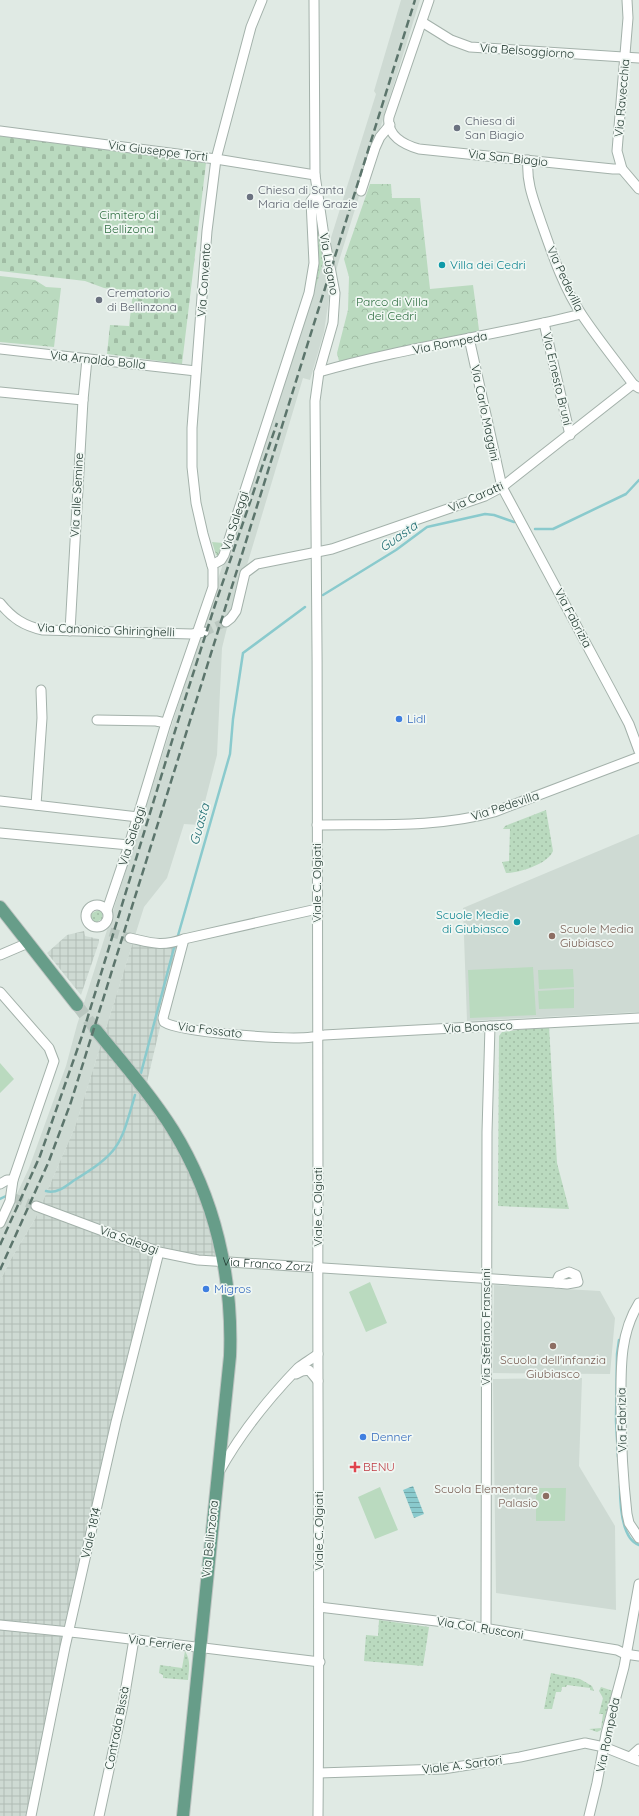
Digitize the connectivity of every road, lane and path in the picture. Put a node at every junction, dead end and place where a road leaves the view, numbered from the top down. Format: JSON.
{"nodes":[{"id":1,"x":262,"y":0,"type":"edge"},
{"id":2,"x":314,"y":0,"type":"edge"},
{"id":3,"x":429,"y":0,"type":"edge"},
{"id":4,"x":627,"y":0,"type":"edge"},
{"id":5,"x":422,"y":22,"type":"junction"},
{"id":6,"x":626,"y":57,"type":"junction"},
{"id":7,"x":639,"y":58,"type":"edge"},
{"id":8,"x":390,"y":125,"type":"junction"},
{"id":9,"x":0,"y":131,"type":"edge"},
{"id":10,"x":216,"y":159,"type":"junction"},
{"id":11,"x":528,"y":160,"type":"junction"},
{"id":12,"x":622,"y":169,"type":"junction"},
{"id":13,"x":315,"y":175,"type":"junction"},
{"id":14,"x":639,"y":189,"type":"edge"},
{"id":15,"x":361,"y":191,"type":"dead end"},
{"id":16,"x":317,"y":193,"type":"junction"},
{"id":17,"x":581,"y":314,"type":"junction"},
{"id":18,"x":544,"y":323,"type":"junction"},
{"id":19,"x":469,"y":338,"type":"junction"},
{"id":20,"x":0,"y":349,"type":"edge"},
{"id":21,"x":87,"y":359,"type":"junction"},
{"id":22,"x":196,"y":371,"type":"junction"},
{"id":23,"x":320,"y":372,"type":"junction"},
{"id":24,"x":636,"y":386,"type":"edge"},
{"id":25,"x":0,"y":392,"type":"edge"},
{"id":26,"x":83,"y":400,"type":"junction"},
{"id":27,"x":570,"y":435,"type":"junction"},
{"id":28,"x":502,"y":487,"type":"junction"},
{"id":29,"x":315,"y":553,"type":"junction"},
{"id":30,"x":212,"y":565,"type":"junction"},
{"id":31,"x":316,"y":597,"type":"joint"},
{"id":32,"x":0,"y":603,"type":"edge"},
{"id":33,"x":226,"y":622,"type":"tunnel mouth"},
{"id":34,"x":70,"y":631,"type":"junction"},
{"id":35,"x":200,"y":633,"type":"junction"},
{"id":36,"x":41,"y":690,"type":"dead end"},
{"id":37,"x":97,"y":720,"type":"dead end"},
{"id":38,"x":166,"y":724,"type":"junction"},
{"id":39,"x":639,"y":751,"type":"edge"},
{"id":40,"x":639,"y":757,"type":"edge"},
{"id":41,"x":0,"y":801,"type":"edge"},
{"id":42,"x":36,"y":805,"type":"junction"},
{"id":43,"x":138,"y":816,"type":"junction"},
{"id":44,"x":317,"y":825,"type":"junction"},
{"id":45,"x":0,"y":833,"type":"edge"},
{"id":46,"x":129,"y":845,"type":"junction"},
{"id":47,"x":0,"y":907,"type":"edge"},
{"id":48,"x":317,"y":909,"type":"junction"},
{"id":49,"x":107,"y":910,"type":"junction"},
{"id":50,"x":130,"y":938,"type":"tunnel mouth"},
{"id":51,"x":182,"y":940,"type":"junction"},
{"id":52,"x":28,"y":943,"type":"junction"},
{"id":53,"x":0,"y":955,"type":"edge"},
{"id":54,"x":0,"y":992,"type":"edge"},
{"id":55,"x":77,"y":1005,"type":"tunnel mouth"},
{"id":56,"x":639,"y":1018,"type":"edge"},
{"id":57,"x":490,"y":1026,"type":"junction"},
{"id":58,"x":96,"y":1030,"type":"tunnel mouth"},
{"id":59,"x":318,"y":1036,"type":"junction"},
{"id":60,"x":13,"y":1180,"type":"junction"},
{"id":61,"x":0,"y":1184,"type":"edge"},
{"id":62,"x":36,"y":1206,"type":"tunnel mouth"},
{"id":63,"x":0,"y":1223,"type":"edge"},
{"id":64,"x":159,"y":1252,"type":"junction"},
{"id":65,"x":224,"y":1263,"type":"junction"},
{"id":66,"x":318,"y":1268,"type":"junction"},
{"id":67,"x":486,"y":1278,"type":"junction"},
{"id":68,"x":556,"y":1283,"type":"dead end"},
{"id":69,"x":639,"y":1303,"type":"edge"},
{"id":70,"x":318,"y":1354,"type":"junction"},
{"id":71,"x":290,"y":1378,"type":"junction"},
{"id":72,"x":318,"y":1381,"type":"junction"},
{"id":73,"x":217,"y":1477,"type":"junction"},
{"id":74,"x":639,"y":1538,"type":"edge"},
{"id":75,"x":639,"y":1584,"type":"edge"},
{"id":76,"x":319,"y":1607,"type":"junction"},
{"id":77,"x":0,"y":1625,"type":"edge"},
{"id":78,"x":486,"y":1629,"type":"junction"},
{"id":79,"x":69,"y":1632,"type":"junction"},
{"id":80,"x":134,"y":1640,"type":"junction"},
{"id":81,"x":199,"y":1648,"type":"junction"},
{"id":82,"x":625,"y":1654,"type":"junction"},
{"id":83,"x":639,"y":1656,"type":"edge"},
{"id":84,"x":320,"y":1662,"type":"junction"},
{"id":85,"x":604,"y":1747,"type":"junction"},
{"id":86,"x":639,"y":1749,"type":"edge"},
{"id":87,"x":630,"y":1757,"type":"junction"},
{"id":88,"x":639,"y":1761,"type":"edge"},
{"id":89,"x":318,"y":1773,"type":"junction"},
{"id":90,"x":31,"y":1816,"type":"edge"},
{"id":91,"x":99,"y":1816,"type":"edge"},
{"id":92,"x":183,"y":1816,"type":"edge"},
{"id":93,"x":318,"y":1816,"type":"edge"},
{"id":94,"x":589,"y":1816,"type":"edge"}],
"edges":[{"from":1,"to":10,"type":"street","name":"Via Convento"},
{"from":2,"to":13,"type":"street","name":"Via Lugano"},
{"from":3,"to":5,"type":"street"},
{"from":4,"to":6,"type":"street","name":"Via Ravecchia"},
{"from":5,"to":6,"type":"street","name":"Via Belsoggiorno"},
{"from":5,"to":8,"type":"street"},
{"from":6,"to":7,"type":"street","name":"Via Belsoggiorno"},
{"from":6,"to":12,"type":"street","name":"Via Ravecchia"},
{"from":8,"to":11,"type":"street","name":"Via San Biagio"},
{"from":8,"to":15,"type":"street"},
{"from":9,"to":10,"type":"street","name":"Via Giuseppe Torti"},
{"from":10,"to":13,"type":"street","name":"Via Giuseppe Torti"},
{"from":10,"to":22,"type":"street","name":"Via Convento"},
{"from":11,"to":12,"type":"street","name":"Via San Biagio"},
{"from":11,"to":17,"type":"street","name":"Via Pedevilla"},
{"from":12,"to":14,"type":"street","name":"Via Ravecchia"},
{"from":13,"to":16,"type":"street","name":"Via Lugano"},
{"from":16,"to":23,"type":"street","name":"Via Lugano"},
{"from":16,"to":30,"type":"street","name":"Via Saleggi"},
{"from":17,"to":18,"type":"street","name":"Via Rompeda"},
{"from":17,"to":24,"type":"street","name":"Via Pedevilla"},
{"from":18,"to":19,"type":"street","name":"Via Rompeda"},
{"from":18,"to":27,"type":"street","name":"Via Ernesto Bruni"},
{"from":19,"to":23,"type":"street","name":"Via Rompeda"},
{"from":19,"to":28,"type":"street","name":"Via Carlo Maggini"},
{"from":20,"to":21,"type":"street","name":"Via Arnaldo Bolla"},
{"from":21,"to":22,"type":"street","name":"Via Arnaldo Bolla"},
{"from":21,"to":26,"type":"street","name":"Via alle Semine"},
{"from":22,"to":30,"type":"street","name":"Via Convento"},
{"from":23,"to":29,"type":"street","name":"Via Lugano"},
{"from":24,"to":27,"type":"street","name":"Via Caratti"},
{"from":25,"to":26,"type":"street"},
{"from":26,"to":34,"type":"street","name":"Via alle Semine"},
{"from":27,"to":28,"type":"street","name":"Via Caratti"},
{"from":28,"to":29,"type":"street","name":"Via Caratti"},
{"from":28,"to":39,"type":"street","name":"Via Fabrizia"},
{"from":29,"to":31,"type":"street","name":"Via Lugano"},
{"from":29,"to":33,"type":"street","name":"Via Caratti"},
{"from":30,"to":35,"type":"street","name":"Via Saleggi"},
{"from":31,"to":44,"type":"street","name":"Viale C. Olgiati"},
{"from":32,"to":34,"type":"street","name":"Via Canonico Ghiringhelli"},
{"from":34,"to":35,"type":"street","name":"Via Canonico Ghiringhelli"},
{"from":35,"to":38,"type":"street","name":"Via Saleggi"},
{"from":36,"to":42,"type":"street"},
{"from":37,"to":38,"type":"street"},
{"from":38,"to":43,"type":"street","name":"Via Saleggi"},
{"from":40,"to":44,"type":"street","name":"Via Pedevilla"},
{"from":41,"to":42,"type":"street"},
{"from":42,"to":43,"type":"street"},
{"from":43,"to":46,"type":"street","name":"Via Saleggi"},
{"from":44,"to":48,"type":"street","name":"Viale C. Olgiati"},
{"from":45,"to":46,"type":"street"},
{"from":46,"to":49,"type":"street","name":"Via Saleggi"},
{"from":47,"to":52,"type":"main road"},
{"from":48,"to":51,"type":"street"},
{"from":48,"to":59,"type":"street","name":"Viale C. Olgiati"},
{"from":49,"to":49,"type":"street","name":"Via Saleggi"},
{"from":50,"to":51,"type":"street"},
{"from":51,"to":59,"type":"street","name":"Via Fossato"},
{"from":52,"to":53,"type":"street"},
{"from":52,"to":55,"type":"main road"},
{"from":54,"to":60,"type":"street"},
{"from":56,"to":57,"type":"street","name":"Via Bonasco"},
{"from":57,"to":59,"type":"street","name":"Via Bonasco"},
{"from":57,"to":67,"type":"street","name":"Via Stefano Franscini"},
{"from":58,"to":65,"type":"main road","name":"Via Franco Zorzi"},
{"from":59,"to":66,"type":"street","name":"Viale C. Olgiati"},
{"from":60,"to":61,"type":"street"},
{"from":60,"to":63,"type":"street"},
{"from":62,"to":64,"type":"street","name":"Via Saleggi"},
{"from":64,"to":65,"type":"street","name":"Via Saleggi"},
{"from":64,"to":79,"type":"street","name":"Viale 1814"},
{"from":65,"to":66,"type":"street","name":"Via Franco Zorzi"},
{"from":65,"to":73,"type":"main road","name":"Via Bellinzona"},
{"from":66,"to":67,"type":"street","name":"Via Franco Zorzi"},
{"from":66,"to":70,"type":"street","name":"Viale C. Olgiati"},
{"from":67,"to":68,"type":"street","name":"Via Franco Zorzi"},
{"from":67,"to":78,"type":"street","name":"Via Stefano Franscini"},
{"from":69,"to":74,"type":"street","name":"Via Fabrizia"},
{"from":70,"to":71,"type":"street"},
{"from":70,"to":72,"type":"street","name":"Viale C. Olgiati"},
{"from":71,"to":72,"type":"street"},
{"from":71,"to":73,"type":"street"},
{"from":72,"to":76,"type":"street","name":"Viale C. Olgiati"},
{"from":73,"to":81,"type":"main road","name":"Via Bellinzona"},
{"from":75,"to":82,"type":"street"},
{"from":76,"to":78,"type":"street","name":"Via Col. Rusconi"},
{"from":76,"to":84,"type":"street","name":"Viale C. Olgiati"},
{"from":77,"to":79,"type":"street","name":"Via Ferriere"},
{"from":78,"to":82,"type":"street","name":"Via Col. Rusconi"},
{"from":79,"to":80,"type":"street","name":"Via Ferriere"},
{"from":79,"to":90,"type":"street","name":"Viale 1814"},
{"from":80,"to":81,"type":"street","name":"Via Ferriere"},
{"from":80,"to":91,"type":"street","name":"Contrada Bissà"},
{"from":81,"to":84,"type":"street","name":"Via Ferriere"},
{"from":81,"to":92,"type":"main road","name":"Via Bellinzona"},
{"from":82,"to":83,"type":"street","name":"Via Col. Rusconi"},
{"from":82,"to":85,"type":"street","name":"Via Rompeda"},
{"from":84,"to":89,"type":"street","name":"Viale C. Olgiati"},
{"from":85,"to":87,"type":"street","name":"Viale A. Sartori"},
{"from":85,"to":89,"type":"street","name":"Viale A. Sartori"},
{"from":85,"to":94,"type":"street","name":"Via Rompeda"},
{"from":86,"to":87,"type":"street"},
{"from":87,"to":88,"type":"street","name":"Viale A. Sartori"},
{"from":89,"to":93,"type":"street","name":"Viale C. Olgiati"}]}
